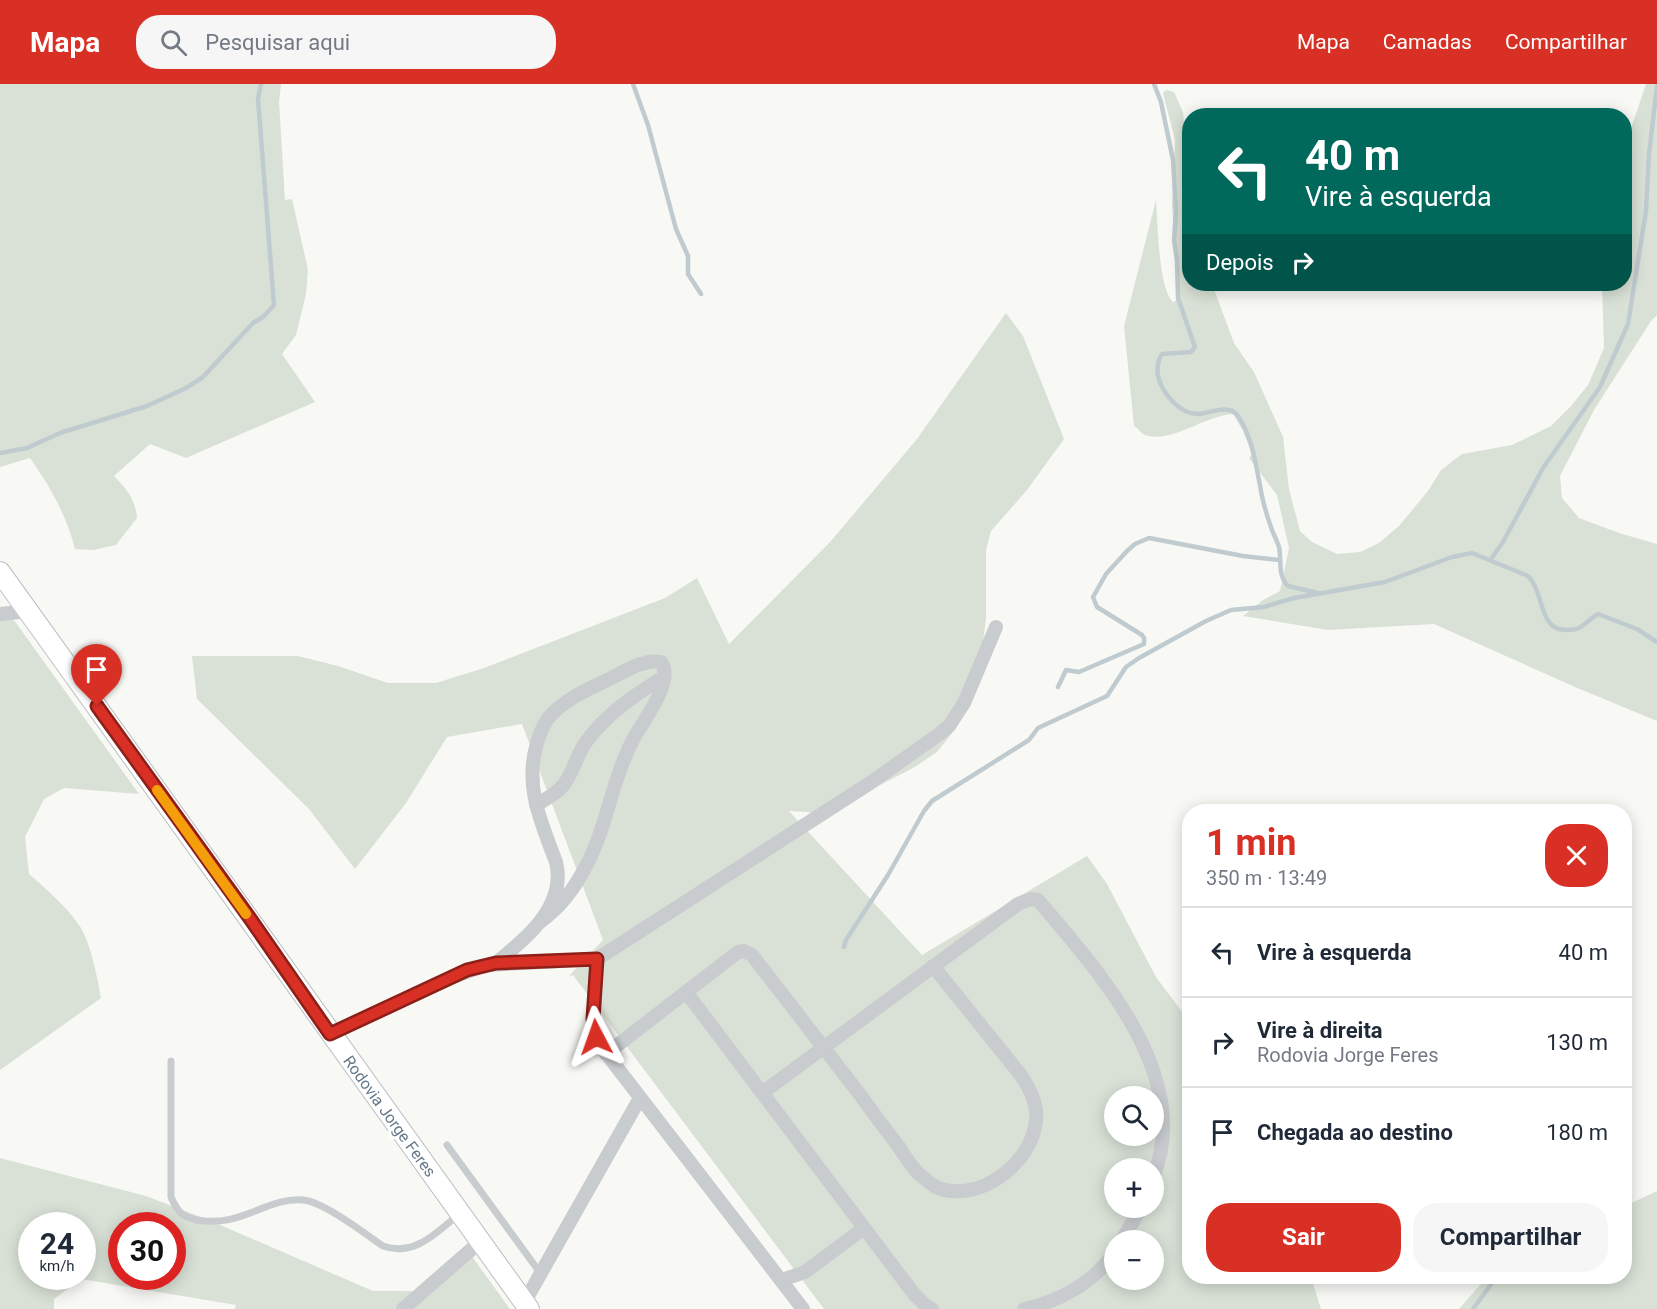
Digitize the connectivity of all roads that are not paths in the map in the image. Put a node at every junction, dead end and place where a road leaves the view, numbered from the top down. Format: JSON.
{"nodes":[{"id":1,"x":0,"y":572,"type":"edge"},
{"id":2,"x":28,"y":611,"type":"junction"},
{"id":3,"x":0,"y":614,"type":"edge"},
{"id":4,"x":996,"y":627,"type":"dead end"},
{"id":5,"x":664,"y":677,"type":"junction"},
{"id":6,"x":536,"y":805,"type":"junction"},
{"id":7,"x":540,"y":922,"type":"junction"},
{"id":8,"x":597,"y":959,"type":"junction"},
{"id":9,"x":496,"y":963,"type":"junction"},
{"id":10,"x":933,"y":966,"type":"junction"},
{"id":11,"x":686,"y":992,"type":"junction"},
{"id":12,"x":330,"y":1034,"type":"junction"},
{"id":13,"x":824,"y":1047,"type":"junction"},
{"id":14,"x":606,"y":1054,"type":"junction"},
{"id":15,"x":171,"y":1061,"type":"dead end"},
{"id":16,"x":762,"y":1093,"type":"junction"},
{"id":17,"x":640,"y":1098,"type":"junction"},
{"id":18,"x":447,"y":1145,"type":"dead end"},
{"id":19,"x":1159,"y":1158,"type":"edge"},
{"id":20,"x":460,"y":1213,"type":"junction"},
{"id":21,"x":864,"y":1228,"type":"junction"},
{"id":22,"x":481,"y":1241,"type":"junction"},
{"id":23,"x":1104,"y":1263,"type":"edge"},
{"id":24,"x":541,"y":1274,"type":"junction"},
{"id":25,"x":782,"y":1280,"type":"junction"},
{"id":26,"x":527,"y":1306,"type":"edge"},
{"id":27,"x":403,"y":1309,"type":"edge"},
{"id":28,"x":803,"y":1309,"type":"edge"},
{"id":29,"x":932,"y":1309,"type":"edge"},
{"id":30,"x":1024,"y":1309,"type":"edge"}],
"edges":[{"from":1,"to":2,"type":"main road","name":"Rodovia Jorge Feres"},
{"from":2,"to":3,"type":"street"},
{"from":2,"to":12,"type":"main road","name":"Rodovia Jorge Feres"},
{"from":4,"to":8,"type":"street"},
{"from":5,"to":6,"type":"street"},
{"from":5,"to":6,"type":"street"},
{"from":5,"to":7,"type":"street"},
{"from":6,"to":7,"type":"street"},
{"from":7,"to":9,"type":"street"},
{"from":8,"to":9,"type":"street"},
{"from":8,"to":14,"type":"street"},
{"from":9,"to":12,"type":"street"},
{"from":10,"to":13,"type":"street"},
{"from":10,"to":13,"type":"street"},
{"from":10,"to":19,"type":"street"},
{"from":11,"to":13,"type":"street"},
{"from":11,"to":14,"type":"street"},
{"from":11,"to":16,"type":"street"},
{"from":12,"to":20,"type":"main road","name":"Rodovia Jorge Feres"},
{"from":13,"to":16,"type":"street"},
{"from":14,"to":17,"type":"street"},
{"from":15,"to":20,"type":"lane"},
{"from":16,"to":21,"type":"street"},
{"from":17,"to":24,"type":"street"},
{"from":17,"to":25,"type":"street"},
{"from":18,"to":24,"type":"lane"},
{"from":20,"to":22,"type":"main road","name":"Rodovia Jorge Feres"},
{"from":21,"to":25,"type":"street"},
{"from":21,"to":29,"type":"street"},
{"from":22,"to":26,"type":"main road","name":"Rodovia Jorge Feres"},
{"from":22,"to":27,"type":"street"},
{"from":23,"to":30,"type":"street"},
{"from":24,"to":26,"type":"street"},
{"from":25,"to":28,"type":"street"}]}
